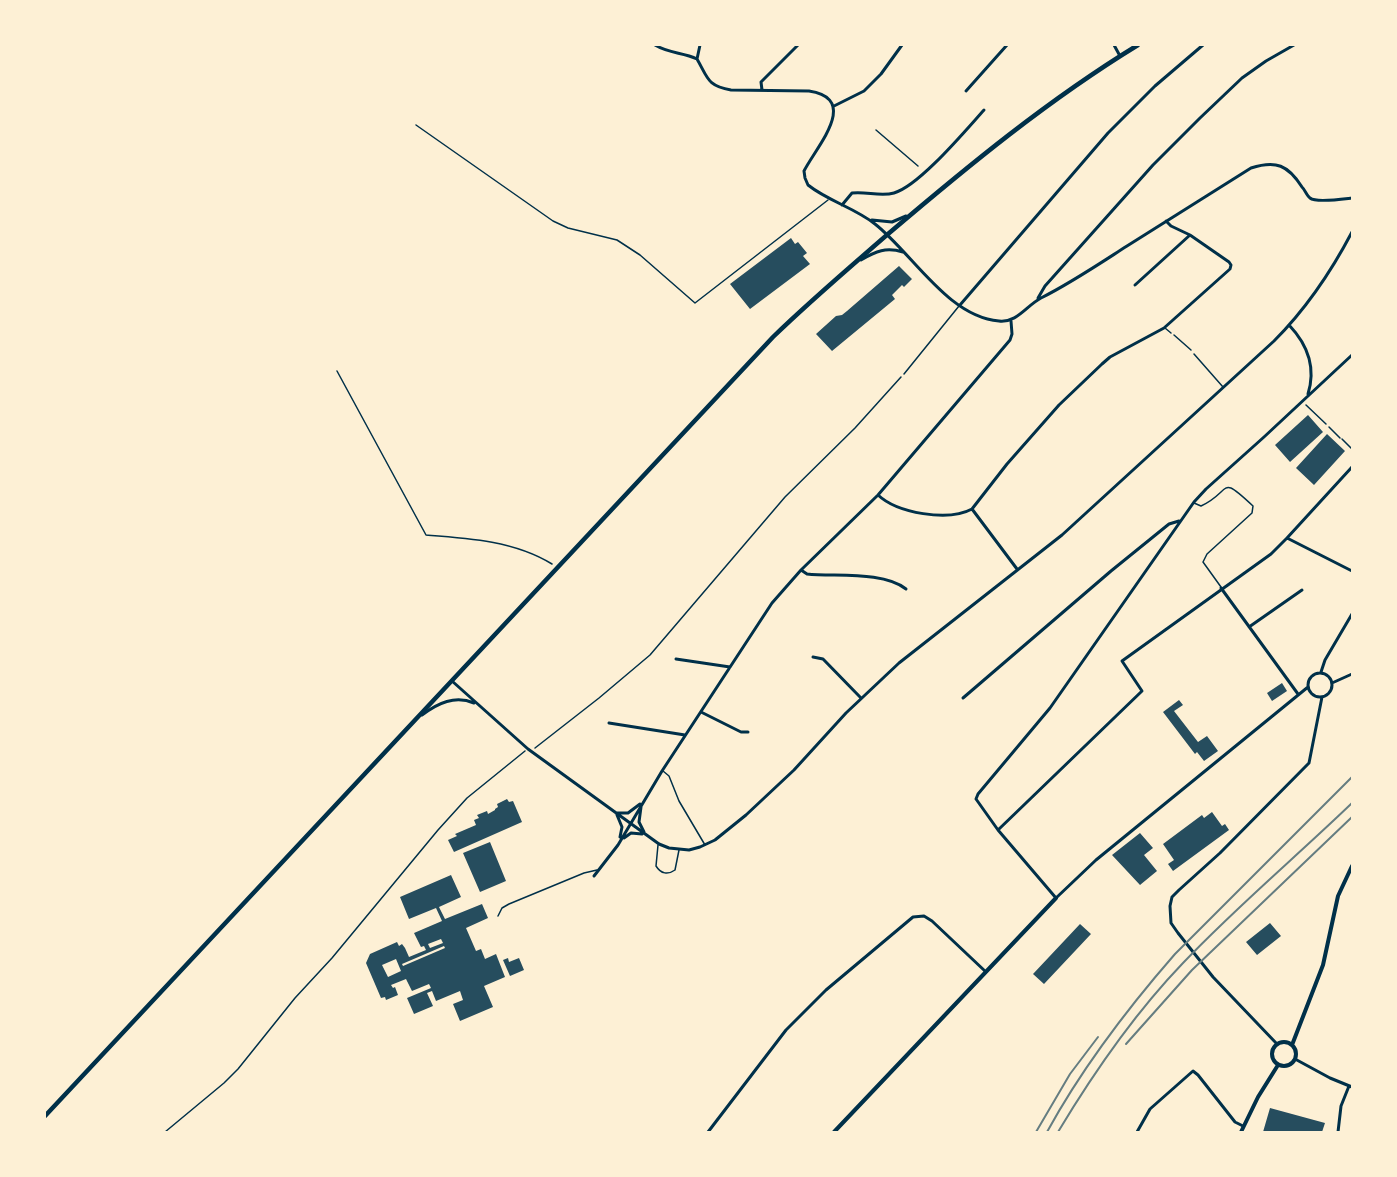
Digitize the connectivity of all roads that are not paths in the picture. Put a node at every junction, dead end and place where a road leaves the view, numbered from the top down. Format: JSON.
{"nodes":[{"id":1,"x":655,"y":45,"type":"edge"},
{"id":2,"x":700,"y":45,"type":"edge"},
{"id":3,"x":798,"y":45,"type":"edge"},
{"id":4,"x":902,"y":45,"type":"edge"},
{"id":5,"x":1007,"y":45,"type":"edge"},
{"id":6,"x":1114,"y":45,"type":"edge"},
{"id":7,"x":1138,"y":45,"type":"edge"},
{"id":8,"x":1203,"y":45,"type":"edge"},
{"id":9,"x":1294,"y":45,"type":"edge"},
{"id":10,"x":1120,"y":56,"type":"junction"},
{"id":11,"x":697,"y":59,"type":"junction"},
{"id":12,"x":762,"y":90,"type":"junction"},
{"id":13,"x":966,"y":91,"type":"dead end"},
{"id":14,"x":834,"y":106,"type":"junction"},
{"id":15,"x":984,"y":110,"type":"dead end"},
{"id":16,"x":416,"y":125,"type":"dead end"},
{"id":17,"x":830,"y":198,"type":"junction"},
{"id":18,"x":1352,"y":198,"type":"edge"},
{"id":19,"x":842,"y":205,"type":"junction"},
{"id":20,"x":915,"y":211,"type":"junction"},
{"id":21,"x":870,"y":220,"type":"junction"},
{"id":22,"x":1166,"y":221,"type":"junction"},
{"id":23,"x":1352,"y":232,"type":"edge"},
{"id":24,"x":888,"y":235,"type":"junction"},
{"id":25,"x":1190,"y":235,"type":"junction"},
{"id":26,"x":904,"y":252,"type":"junction"},
{"id":27,"x":854,"y":264,"type":"junction"},
{"id":28,"x":1135,"y":285,"type":"dead end"},
{"id":29,"x":1037,"y":300,"type":"junction"},
{"id":30,"x":960,"y":305,"type":"junction"},
{"id":31,"x":1011,"y":321,"type":"junction"},
{"id":32,"x":1289,"y":325,"type":"junction"},
{"id":33,"x":1164,"y":328,"type":"junction"},
{"id":34,"x":1171,"y":333,"type":"road end"},
{"id":35,"x":1194,"y":354,"type":"road end"},
{"id":36,"x":1352,"y":355,"type":"edge"},
{"id":37,"x":904,"y":374,"type":"road end"},
{"id":38,"x":1224,"y":388,"type":"junction"},
{"id":39,"x":1307,"y":396,"type":"junction"},
{"id":40,"x":1352,"y":467,"type":"edge"},
{"id":41,"x":878,"y":495,"type":"junction"},
{"id":42,"x":1194,"y":502,"type":"junction"},
{"id":43,"x":972,"y":509,"type":"junction"},
{"id":44,"x":1179,"y":521,"type":"junction"},
{"id":45,"x":1287,"y":538,"type":"junction"},
{"id":46,"x":1017,"y":569,"type":"junction"},
{"id":47,"x":801,"y":570,"type":"junction"},
{"id":48,"x":1352,"y":571,"type":"edge"},
{"id":49,"x":1221,"y":588,"type":"junction"},
{"id":50,"x":906,"y":590,"type":"dead end"},
{"id":51,"x":1302,"y":590,"type":"dead end"},
{"id":52,"x":1352,"y":614,"type":"edge"},
{"id":53,"x":1249,"y":627,"type":"junction"},
{"id":54,"x":813,"y":657,"type":"dead end"},
{"id":55,"x":676,"y":659,"type":"dead end"},
{"id":56,"x":730,"y":667,"type":"junction"},
{"id":57,"x":1322,"y":672,"type":"junction"},
{"id":58,"x":1352,"y":674,"type":"edge"},
{"id":59,"x":453,"y":681,"type":"junction"},
{"id":60,"x":1332,"y":683,"type":"junction"},
{"id":61,"x":1308,"y":687,"type":"junction"},
{"id":62,"x":1298,"y":694,"type":"junction"},
{"id":63,"x":1322,"y":697,"type":"junction"},
{"id":64,"x":861,"y":698,"type":"junction"},
{"id":65,"x":963,"y":698,"type":"dead end"},
{"id":66,"x":478,"y":705,"type":"junction"},
{"id":67,"x":701,"y":712,"type":"junction"},
{"id":68,"x":413,"y":722,"type":"junction"},
{"id":69,"x":609,"y":723,"type":"dead end"},
{"id":70,"x":748,"y":732,"type":"dead end"},
{"id":71,"x":686,"y":735,"type":"junction"},
{"id":72,"x":662,"y":771,"type":"junction"},
{"id":73,"x":645,"y":799,"type":"junction"},
{"id":74,"x":614,"y":812,"type":"junction"},
{"id":75,"x":630,"y":823,"type":"junction"},
{"id":76,"x":998,"y":830,"type":"junction"},
{"id":77,"x":649,"y":837,"type":"junction"},
{"id":78,"x":659,"y":844,"type":"junction"},
{"id":79,"x":618,"y":845,"type":"junction"},
{"id":80,"x":705,"y":846,"type":"junction"},
{"id":81,"x":679,"y":849,"type":"junction"},
{"id":82,"x":1352,"y":866,"type":"edge"},
{"id":83,"x":600,"y":869,"type":"junction"},
{"id":84,"x":594,"y":876,"type":"dead end"},
{"id":85,"x":1056,"y":898,"type":"junction"},
{"id":86,"x":498,"y":915,"type":"dead end"},
{"id":87,"x":986,"y":972,"type":"junction"},
{"id":88,"x":1277,"y":1044,"type":"junction"},
{"id":89,"x":1292,"y":1045,"type":"junction"},
{"id":90,"x":1295,"y":1059,"type":"junction"},
{"id":91,"x":1278,"y":1065,"type":"junction"},
{"id":92,"x":1350,"y":1087,"type":"edge"},
{"id":93,"x":45,"y":1116,"type":"edge"},
{"id":94,"x":1243,"y":1126,"type":"junction"},
{"id":95,"x":708,"y":1132,"type":"edge"},
{"id":96,"x":834,"y":1132,"type":"edge"},
{"id":97,"x":1137,"y":1132,"type":"edge"},
{"id":98,"x":1241,"y":1132,"type":"edge"},
{"id":99,"x":1338,"y":1132,"type":"edge"}],
"edges":[{"from":1,"to":11,"type":"street"},
{"from":2,"to":11,"type":"street"},
{"from":3,"to":12,"type":"street"},
{"from":4,"to":14,"type":"street"},
{"from":5,"to":13,"type":"street"},
{"from":6,"to":10,"type":"street"},
{"from":7,"to":10,"type":"main road"},
{"from":8,"to":30,"type":"street"},
{"from":9,"to":29,"type":"street"},
{"from":10,"to":20,"type":"main road"},
{"from":11,"to":12,"type":"street"},
{"from":12,"to":14,"type":"street"},
{"from":14,"to":17,"type":"street"},
{"from":15,"to":19,"type":"street"},
{"from":16,"to":17,"type":"lane"},
{"from":17,"to":19,"type":"street"},
{"from":18,"to":22,"type":"street"},
{"from":19,"to":21,"type":"street"},
{"from":20,"to":21,"type":"street"},
{"from":20,"to":24,"type":"main road"},
{"from":21,"to":24,"type":"street"},
{"from":22,"to":25,"type":"street"},
{"from":22,"to":29,"type":"street"},
{"from":23,"to":32,"type":"street"},
{"from":24,"to":26,"type":"street"},
{"from":24,"to":27,"type":"main road"},
{"from":25,"to":28,"type":"street"},
{"from":25,"to":33,"type":"street"},
{"from":26,"to":27,"type":"street"},
{"from":26,"to":30,"type":"street"},
{"from":27,"to":59,"type":"main road"},
{"from":29,"to":31,"type":"street"},
{"from":30,"to":31,"type":"street"},
{"from":30,"to":37,"type":"lane"},
{"from":31,"to":41,"type":"street"},
{"from":32,"to":38,"type":"street"},
{"from":32,"to":39,"type":"street"},
{"from":33,"to":34,"type":"lane"},
{"from":33,"to":43,"type":"street"},
{"from":35,"to":38,"type":"lane"},
{"from":36,"to":39,"type":"street"},
{"from":38,"to":46,"type":"street"},
{"from":39,"to":42,"type":"street"},
{"from":40,"to":45,"type":"street"},
{"from":41,"to":43,"type":"street"},
{"from":41,"to":47,"type":"street"},
{"from":42,"to":44,"type":"street"},
{"from":42,"to":49,"type":"lane"},
{"from":43,"to":46,"type":"street"},
{"from":44,"to":65,"type":"street"},
{"from":44,"to":76,"type":"street"},
{"from":45,"to":48,"type":"street"},
{"from":45,"to":49,"type":"street"},
{"from":46,"to":64,"type":"street"},
{"from":47,"to":50,"type":"street"},
{"from":47,"to":56,"type":"street"},
{"from":49,"to":53,"type":"street"},
{"from":49,"to":76,"type":"street"},
{"from":51,"to":53,"type":"street"},
{"from":52,"to":57,"type":"street"},
{"from":53,"to":62,"type":"street"},
{"from":54,"to":64,"type":"street"},
{"from":55,"to":56,"type":"street"},
{"from":56,"to":67,"type":"street"},
{"from":57,"to":60,"type":"street"},
{"from":57,"to":61,"type":"street"},
{"from":58,"to":60,"type":"street"},
{"from":59,"to":66,"type":"street"},
{"from":59,"to":68,"type":"main road"},
{"from":60,"to":63,"type":"street"},
{"from":61,"to":62,"type":"street"},
{"from":61,"to":63,"type":"street"},
{"from":62,"to":85,"type":"street"},
{"from":63,"to":88,"type":"street"},
{"from":64,"to":80,"type":"street"},
{"from":66,"to":68,"type":"street"},
{"from":66,"to":74,"type":"street"},
{"from":67,"to":70,"type":"street"},
{"from":67,"to":71,"type":"street"},
{"from":68,"to":93,"type":"main road"},
{"from":69,"to":71,"type":"street"},
{"from":71,"to":72,"type":"street"},
{"from":72,"to":73,"type":"street"},
{"from":72,"to":80,"type":"lane"},
{"from":73,"to":74,"type":"street"},
{"from":73,"to":75,"type":"street"},
{"from":73,"to":77,"type":"street"},
{"from":74,"to":75,"type":"street"},
{"from":74,"to":79,"type":"street"},
{"from":75,"to":77,"type":"street"},
{"from":75,"to":79,"type":"street"},
{"from":76,"to":85,"type":"street"},
{"from":77,"to":78,"type":"street"},
{"from":77,"to":79,"type":"street"},
{"from":78,"to":81,"type":"street"},
{"from":78,"to":81,"type":"lane"},
{"from":79,"to":83,"type":"street"},
{"from":80,"to":81,"type":"street"},
{"from":82,"to":89,"type":"street"},
{"from":83,"to":84,"type":"street"},
{"from":83,"to":86,"type":"lane"},
{"from":85,"to":87,"type":"street"},
{"from":87,"to":95,"type":"street"},
{"from":87,"to":96,"type":"street"},
{"from":88,"to":89,"type":"street"},
{"from":88,"to":91,"type":"street"},
{"from":89,"to":90,"type":"street"},
{"from":90,"to":91,"type":"street"},
{"from":90,"to":92,"type":"street"},
{"from":91,"to":94,"type":"street"},
{"from":92,"to":99,"type":"street"},
{"from":94,"to":97,"type":"street"},
{"from":94,"to":98,"type":"street"}]}
